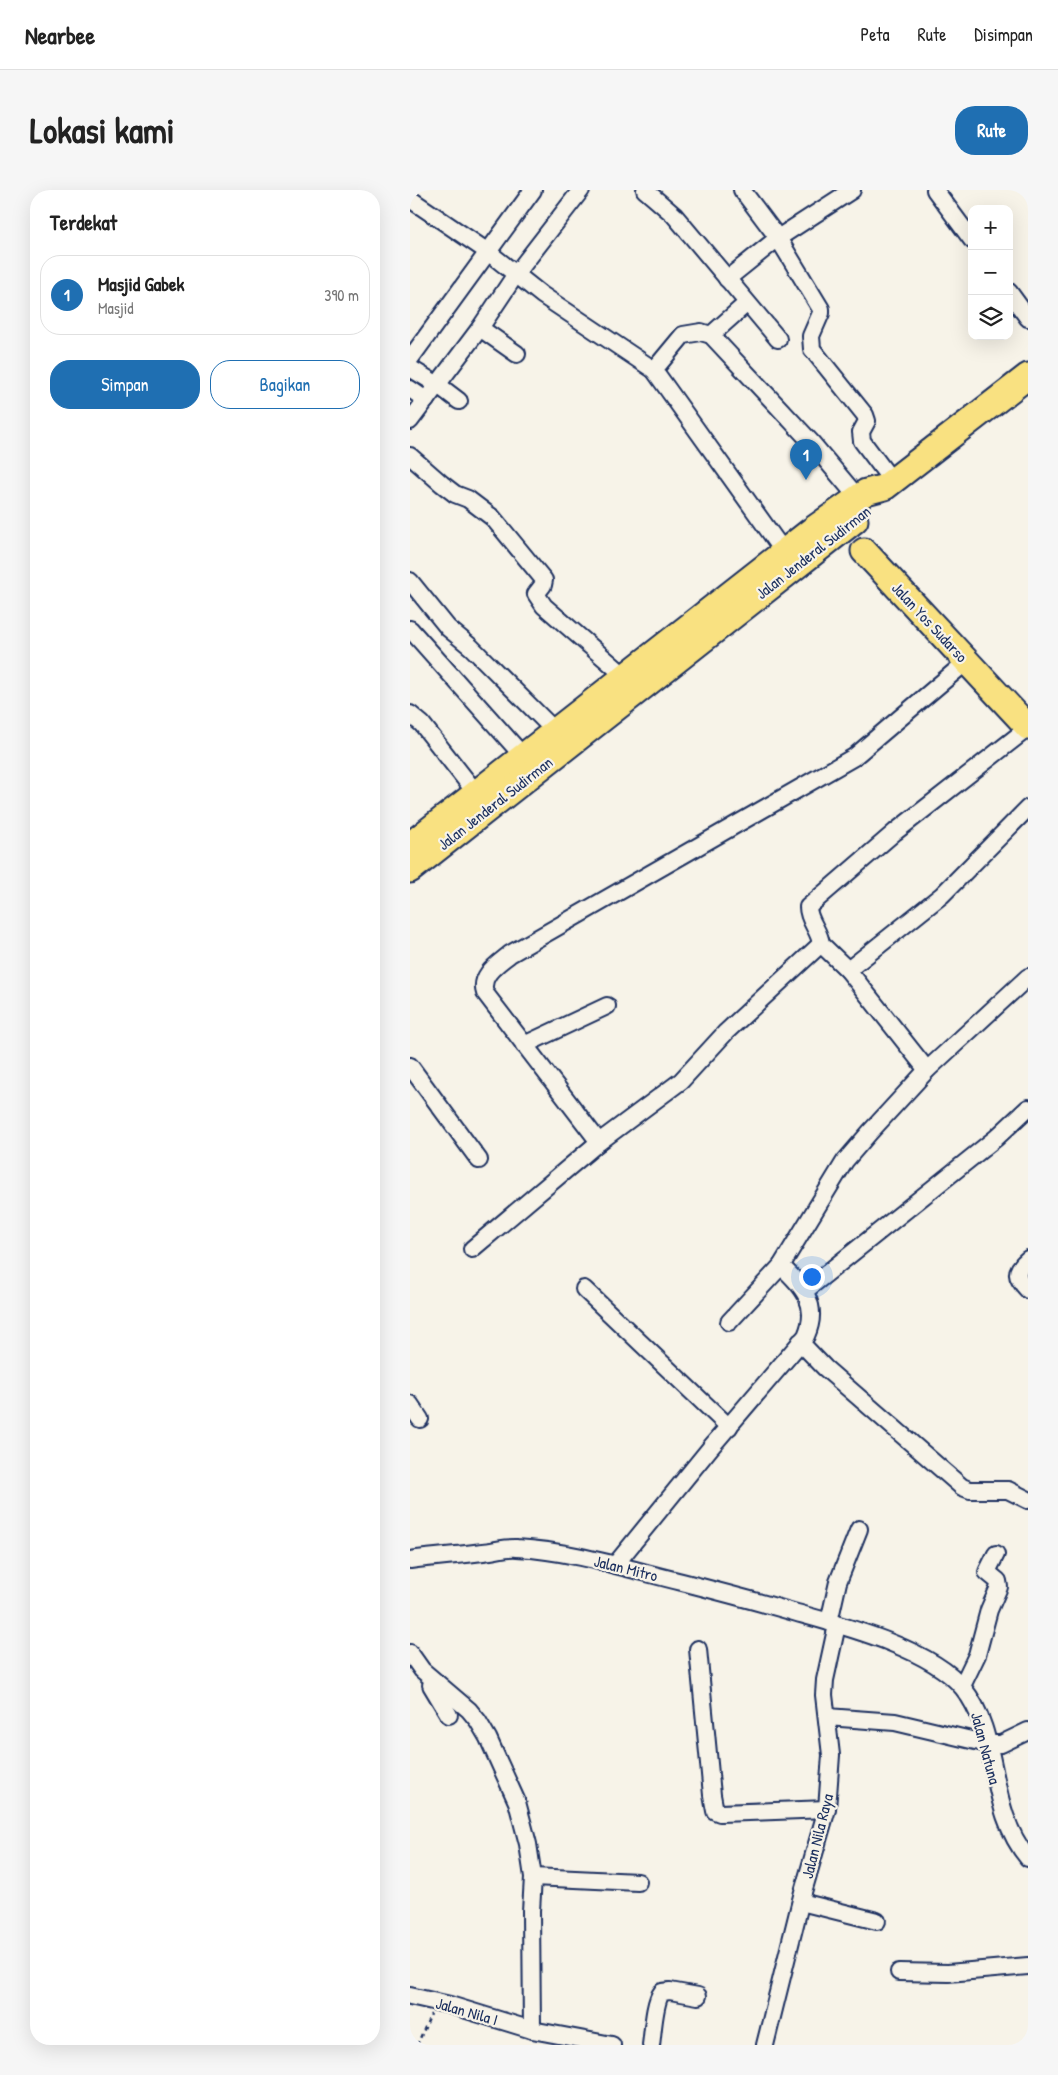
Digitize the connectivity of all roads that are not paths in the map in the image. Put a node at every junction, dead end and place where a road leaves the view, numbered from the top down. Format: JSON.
{"nodes":[{"id":1,"x":533,"y":190,"type":"edge"},
{"id":2,"x":580,"y":190,"type":"edge"},
{"id":3,"x":646,"y":190,"type":"edge"},
{"id":4,"x":742,"y":190,"type":"edge"},
{"id":5,"x":852,"y":190,"type":"edge"},
{"id":6,"x":935,"y":190,"type":"edge"},
{"id":7,"x":410,"y":199,"type":"edge"},
{"id":8,"x":968,"y":235,"type":"edge"},
{"id":9,"x":778,"y":238,"type":"junction"},
{"id":10,"x":488,"y":252,"type":"junction"},
{"id":11,"x":516,"y":274,"type":"junction"},
{"id":12,"x":727,"y":279,"type":"junction"},
{"id":13,"x":1011,"y":295,"type":"edge"},
{"id":14,"x":747,"y":303,"type":"junction"},
{"id":15,"x":1028,"y":318,"type":"edge"},
{"id":16,"x":480,"y":328,"type":"junction"},
{"id":17,"x":711,"y":335,"type":"junction"},
{"id":18,"x":778,"y":339,"type":"dead end"},
{"id":19,"x":517,"y":354,"type":"dead end"},
{"id":20,"x":410,"y":359,"type":"edge"},
{"id":21,"x":410,"y":368,"type":"edge"},
{"id":22,"x":654,"y":370,"type":"junction"},
{"id":23,"x":1028,"y":376,"type":"edge"},
{"id":24,"x":438,"y":385,"type":"junction"},
{"id":25,"x":410,"y":389,"type":"edge"},
{"id":26,"x":426,"y":400,"type":"junction"},
{"id":27,"x":459,"y":401,"type":"dead end"},
{"id":28,"x":410,"y":422,"type":"edge"},
{"id":29,"x":410,"y":456,"type":"edge"},
{"id":30,"x":888,"y":484,"type":"junction"},
{"id":31,"x":858,"y":498,"type":"junction"},
{"id":32,"x":838,"y":522,"type":"junction"},
{"id":33,"x":864,"y":551,"type":"joint"},
{"id":34,"x":784,"y":552,"type":"junction"},
{"id":35,"x":410,"y":581,"type":"edge"},
{"id":36,"x":410,"y":629,"type":"edge"},
{"id":37,"x":966,"y":662,"type":"junction"},
{"id":38,"x":626,"y":677,"type":"junction"},
{"id":39,"x":410,"y":714,"type":"edge"},
{"id":40,"x":1028,"y":728,"type":"edge"},
{"id":41,"x":555,"y":731,"type":"junction"},
{"id":42,"x":523,"y":756,"type":"junction"},
{"id":43,"x":476,"y":793,"type":"junction"},
{"id":44,"x":1028,"y":808,"type":"edge"},
{"id":45,"x":410,"y":844,"type":"edge"},
{"id":46,"x":410,"y":870,"type":"edge"},
{"id":47,"x":821,"y":944,"type":"junction"},
{"id":48,"x":848,"y":970,"type":"junction"},
{"id":49,"x":1028,"y":977,"type":"edge"},
{"id":50,"x":607,"y":1006,"type":"dead end"},
{"id":51,"x":524,"y":1045,"type":"junction"},
{"id":52,"x":410,"y":1066,"type":"edge"},
{"id":53,"x":927,"y":1070,"type":"junction"},
{"id":54,"x":1028,"y":1108,"type":"edge"},
{"id":55,"x":599,"y":1142,"type":"junction"},
{"id":56,"x":479,"y":1160,"type":"dead end"},
{"id":57,"x":472,"y":1249,"type":"dead end"},
{"id":58,"x":1028,"y":1259,"type":"edge"},
{"id":59,"x":782,"y":1266,"type":"junction"},
{"id":60,"x":584,"y":1290,"type":"dead end"},
{"id":61,"x":806,"y":1290,"type":"junction"},
{"id":62,"x":1028,"y":1290,"type":"edge"},
{"id":63,"x":729,"y":1322,"type":"dead end"},
{"id":64,"x":800,"y":1342,"type":"junction"},
{"id":65,"x":410,"y":1404,"type":"edge"},
{"id":66,"x":420,"y":1419,"type":"dead end"},
{"id":67,"x":730,"y":1427,"type":"junction"},
{"id":68,"x":1028,"y":1500,"type":"edge"},
{"id":69,"x":859,"y":1529,"type":"dead end"},
{"id":70,"x":996,"y":1554,"type":"dead end"},
{"id":71,"x":410,"y":1560,"type":"edge"},
{"id":72,"x":615,"y":1565,"type":"junction"},
{"id":73,"x":833,"y":1623,"type":"junction"},
{"id":74,"x":698,"y":1648,"type":"dead end"},
{"id":75,"x":410,"y":1653,"type":"edge"},
{"id":76,"x":422,"y":1670,"type":"junction"},
{"id":77,"x":962,"y":1686,"type":"junction"},
{"id":78,"x":449,"y":1715,"type":"dead end"},
{"id":79,"x":827,"y":1717,"type":"junction"},
{"id":80,"x":1028,"y":1731,"type":"edge"},
{"id":81,"x":988,"y":1744,"type":"junction"},
{"id":82,"x":827,"y":1809,"type":"junction"},
{"id":83,"x":1028,"y":1858,"type":"edge"},
{"id":84,"x":532,"y":1872,"type":"junction"},
{"id":85,"x":638,"y":1882,"type":"dead end"},
{"id":86,"x":801,"y":1902,"type":"junction"},
{"id":87,"x":877,"y":1921,"type":"dead end"},
{"id":88,"x":1028,"y":1966,"type":"edge"},
{"id":89,"x":899,"y":1972,"type":"dead end"},
{"id":90,"x":410,"y":1996,"type":"edge"},
{"id":91,"x":698,"y":1996,"type":"dead end"},
{"id":92,"x":532,"y":2030,"type":"junction"},
{"id":93,"x":612,"y":2045,"type":"edge"},
{"id":94,"x":651,"y":2045,"type":"edge"},
{"id":95,"x":765,"y":2045,"type":"edge"}],
"edges":[{"from":1,"to":10,"type":"street"},
{"from":2,"to":11,"type":"street"},
{"from":3,"to":12,"type":"street"},
{"from":4,"to":9,"type":"street"},
{"from":5,"to":9,"type":"street"},
{"from":6,"to":8,"type":"street"},
{"from":7,"to":10,"type":"street"},
{"from":9,"to":12,"type":"street"},
{"from":9,"to":30,"type":"street"},
{"from":10,"to":11,"type":"street"},
{"from":10,"to":20,"type":"street"},
{"from":11,"to":16,"type":"street"},
{"from":11,"to":22,"type":"street"},
{"from":12,"to":14,"type":"street"},
{"from":13,"to":15,"type":"street"},
{"from":14,"to":17,"type":"street"},
{"from":14,"to":18,"type":"street"},
{"from":16,"to":19,"type":"street"},
{"from":16,"to":24,"type":"street"},
{"from":17,"to":22,"type":"street"},
{"from":17,"to":31,"type":"street"},
{"from":21,"to":24,"type":"street"},
{"from":22,"to":34,"type":"street"},
{"from":23,"to":30,"type":"highway"},
{"from":24,"to":26,"type":"street"},
{"from":24,"to":27,"type":"street"},
{"from":25,"to":26,"type":"street"},
{"from":26,"to":28,"type":"street"},
{"from":29,"to":38,"type":"street"},
{"from":30,"to":31,"type":"highway","name":"Jalan Jenderal Sudirman"},
{"from":30,"to":32,"type":"highway","name":"Jalan Jenderal Sudirman"},
{"from":31,"to":32,"type":"highway","name":"Jalan Jenderal Sudirman"},
{"from":32,"to":33,"type":"street","name":"Jalan Yos Sudarso"},
{"from":32,"to":34,"type":"highway","name":"Jalan Jenderal Sudirman"},
{"from":32,"to":46,"type":"highway","name":"Jalan Jenderal Sudirman"},
{"from":33,"to":37,"type":"highway","name":"Jalan Yos Sudarso"},
{"from":34,"to":38,"type":"highway","name":"Jalan Jenderal Sudirman"},
{"from":35,"to":41,"type":"street"},
{"from":36,"to":42,"type":"street"},
{"from":37,"to":40,"type":"highway","name":"Jalan Yos Sudarso"},
{"from":37,"to":51,"type":"street"},
{"from":38,"to":41,"type":"highway","name":"Jalan Jenderal Sudirman"},
{"from":39,"to":43,"type":"street"},
{"from":40,"to":47,"type":"street"},
{"from":41,"to":42,"type":"highway","name":"Jalan Jenderal Sudirman"},
{"from":42,"to":43,"type":"highway","name":"Jalan Jenderal Sudirman"},
{"from":43,"to":45,"type":"highway","name":"Jalan Jenderal Sudirman"},
{"from":44,"to":48,"type":"street"},
{"from":47,"to":48,"type":"street"},
{"from":47,"to":55,"type":"street"},
{"from":48,"to":53,"type":"street"},
{"from":49,"to":53,"type":"street"},
{"from":50,"to":51,"type":"street"},
{"from":51,"to":55,"type":"street"},
{"from":52,"to":56,"type":"street"},
{"from":53,"to":59,"type":"street"},
{"from":54,"to":61,"type":"street"},
{"from":55,"to":57,"type":"street"},
{"from":58,"to":62,"type":"street"},
{"from":59,"to":61,"type":"street"},
{"from":59,"to":63,"type":"street"},
{"from":60,"to":67,"type":"street"},
{"from":61,"to":64,"type":"street"},
{"from":64,"to":67,"type":"street"},
{"from":64,"to":68,"type":"street"},
{"from":65,"to":66,"type":"street"},
{"from":67,"to":72,"type":"street"},
{"from":69,"to":73,"type":"street","name":"Jalan Nila Raya"},
{"from":70,"to":77,"type":"street"},
{"from":71,"to":72,"type":"street","name":"Jalan Mitro"},
{"from":72,"to":73,"type":"street","name":"Jalan Mitro"},
{"from":73,"to":77,"type":"street","name":"Jalan Natuna"},
{"from":73,"to":79,"type":"street","name":"Jalan Nila Raya"},
{"from":74,"to":82,"type":"street"},
{"from":75,"to":76,"type":"street"},
{"from":76,"to":78,"type":"street"},
{"from":76,"to":84,"type":"street"},
{"from":77,"to":81,"type":"street","name":"Jalan Natuna"},
{"from":79,"to":81,"type":"street"},
{"from":79,"to":82,"type":"street","name":"Jalan Nila Raya"},
{"from":80,"to":81,"type":"street"},
{"from":81,"to":83,"type":"street","name":"Jalan Natuna"},
{"from":82,"to":86,"type":"street","name":"Jalan Nila Raya"},
{"from":84,"to":85,"type":"street"},
{"from":84,"to":92,"type":"street"},
{"from":86,"to":87,"type":"street"},
{"from":86,"to":95,"type":"street","name":"Jalan Nila Raya"},
{"from":88,"to":89,"type":"street"},
{"from":90,"to":92,"type":"street","name":"Jalan Nila I"},
{"from":91,"to":94,"type":"street"},
{"from":92,"to":93,"type":"street","name":"Jalan Nila I"}]}
